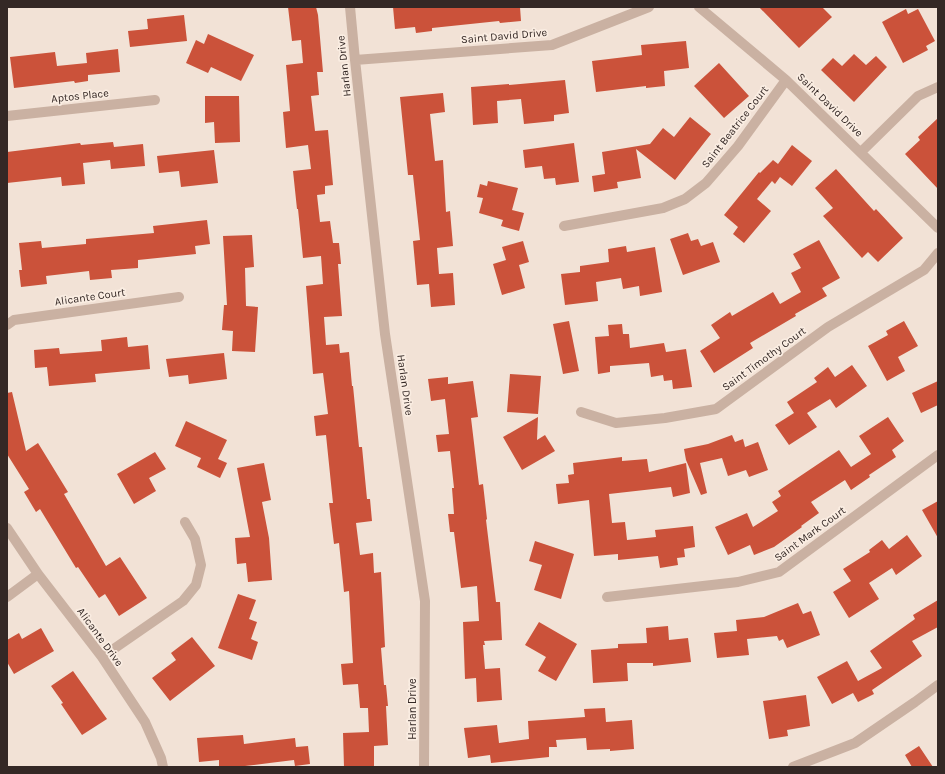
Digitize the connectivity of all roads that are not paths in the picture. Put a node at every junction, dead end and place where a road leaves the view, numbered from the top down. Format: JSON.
{"nodes":[{"id":1,"x":350,"y":7,"type":"edge"},
{"id":2,"x":649,"y":7,"type":"edge"},
{"id":3,"x":699,"y":7,"type":"edge"},
{"id":4,"x":354,"y":60,"type":"junction"},
{"id":5,"x":786,"y":80,"type":"junction"},
{"id":6,"x":938,"y":87,"type":"edge"},
{"id":7,"x":155,"y":100,"type":"dead end"},
{"id":8,"x":7,"y":116,"type":"edge"},
{"id":9,"x":861,"y":152,"type":"junction"},
{"id":10,"x":564,"y":226,"type":"dead end"},
{"id":11,"x":938,"y":228,"type":"edge"},
{"id":12,"x":938,"y":253,"type":"edge"},
{"id":13,"x":179,"y":296,"type":"dead end"},
{"id":14,"x":7,"y":326,"type":"edge"},
{"id":15,"x":581,"y":412,"type":"dead end"},
{"id":16,"x":938,"y":455,"type":"edge"},
{"id":17,"x":185,"y":522,"type":"dead end"},
{"id":18,"x":7,"y":528,"type":"edge"},
{"id":19,"x":38,"y":574,"type":"junction"},
{"id":20,"x":7,"y":596,"type":"edge"},
{"id":21,"x":607,"y":597,"type":"dead end"},
{"id":22,"x":102,"y":658,"type":"junction"},
{"id":23,"x":938,"y":685,"type":"edge"},
{"id":24,"x":163,"y":767,"type":"edge"},
{"id":25,"x":424,"y":767,"type":"edge"},
{"id":26,"x":793,"y":767,"type":"edge"}],
"edges":[{"from":1,"to":4,"type":"street","name":"Harlan Drive"},
{"from":2,"to":4,"type":"street","name":"Saint David Drive"},
{"from":3,"to":5,"type":"street","name":"Saint David Drive"},
{"from":4,"to":25,"type":"street","name":"Harlan Drive"},
{"from":5,"to":9,"type":"street","name":"Saint David Drive"},
{"from":5,"to":10,"type":"street","name":"Saint Beatrice Court"},
{"from":6,"to":9,"type":"street"},
{"from":7,"to":8,"type":"street","name":"Aptos Place"},
{"from":9,"to":11,"type":"street","name":"Saint David Drive"},
{"from":12,"to":15,"type":"street","name":"Saint Timothy Court"},
{"from":13,"to":14,"type":"street","name":"Alicante Court"},
{"from":16,"to":21,"type":"street","name":"Saint Mark Court"},
{"from":17,"to":22,"type":"street"},
{"from":18,"to":19,"type":"street","name":"Alicante Drive"},
{"from":19,"to":20,"type":"street"},
{"from":19,"to":22,"type":"street","name":"Alicante Drive"},
{"from":22,"to":24,"type":"street","name":"Alicante Drive"},
{"from":23,"to":26,"type":"street"}]}
